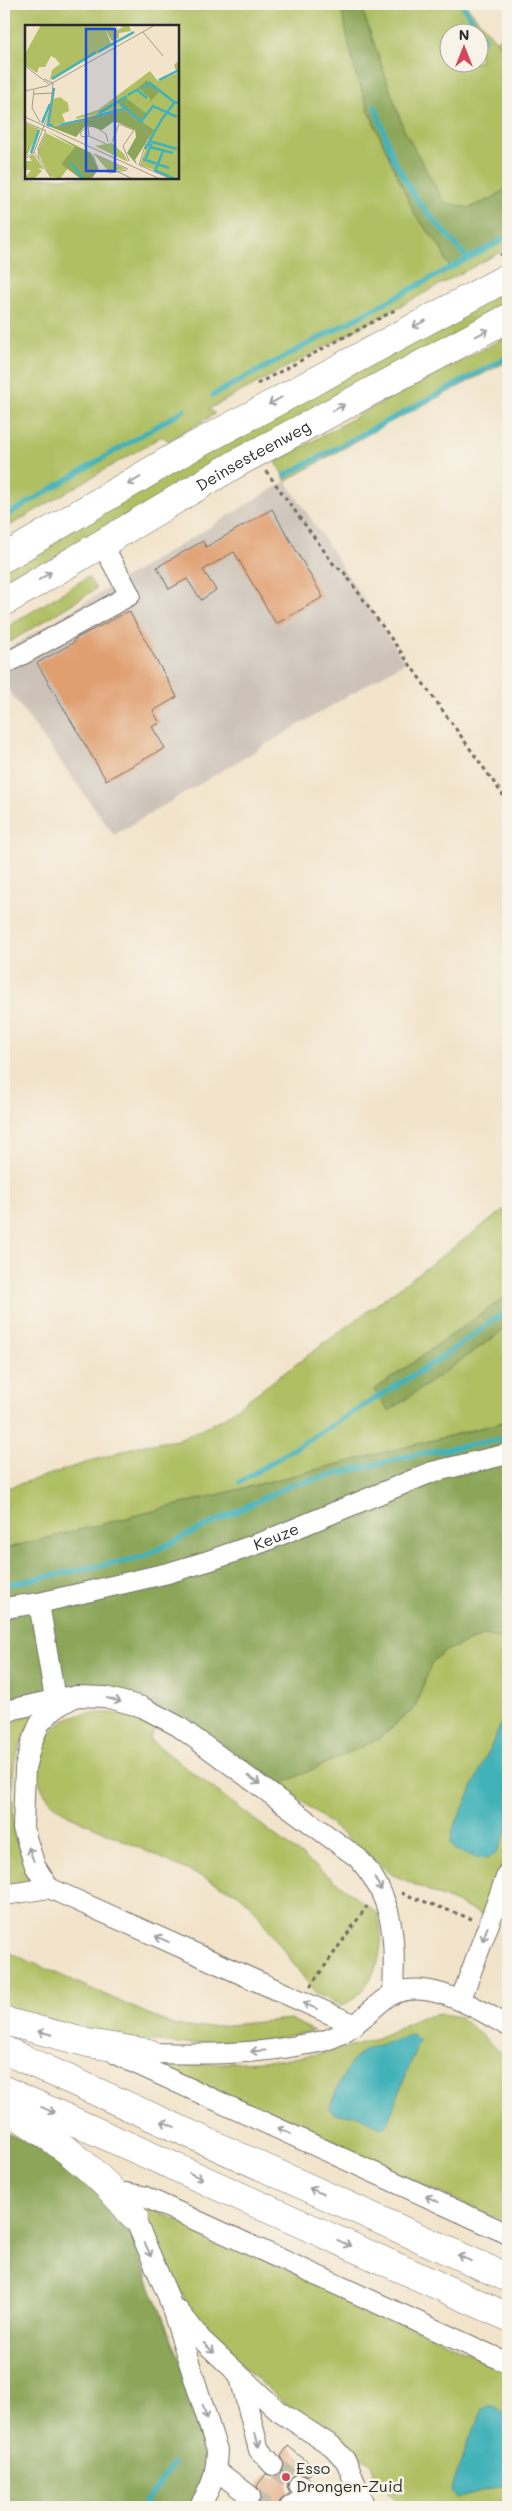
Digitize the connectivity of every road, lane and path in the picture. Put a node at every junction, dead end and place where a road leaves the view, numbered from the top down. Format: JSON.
{"nodes":[{"id":1,"x":508,"y":277,"type":"edge"},
{"id":2,"x":508,"y":318,"type":"edge"},
{"id":3,"x":254,"y":454,"type":"junction"},
{"id":4,"x":101,"y":542,"type":"junction"},
{"id":5,"x":4,"y":558,"type":"edge"},
{"id":6,"x":4,"y":602,"type":"edge"},
{"id":7,"x":4,"y":662,"type":"edge"},
{"id":8,"x":508,"y":802,"type":"edge"},
{"id":9,"x":508,"y":1454,"type":"edge"},
{"id":10,"x":39,"y":1603,"type":"junction"},
{"id":11,"x":4,"y":1608,"type":"edge"},
{"id":12,"x":76,"y":1696,"type":"junction"},
{"id":13,"x":55,"y":1699,"type":"junction"},
{"id":14,"x":4,"y":1714,"type":"edge"},
{"id":15,"x":508,"y":1872,"type":"edge"},
{"id":16,"x":49,"y":1888,"type":"junction"},
{"id":17,"x":4,"y":1895,"type":"edge"},
{"id":18,"x":393,"y":1994,"type":"junction"},
{"id":19,"x":461,"y":1999,"type":"junction"},
{"id":20,"x":4,"y":2021,"type":"edge"},
{"id":21,"x":355,"y":2025,"type":"junction"},
{"id":22,"x":508,"y":2026,"type":"edge"},
{"id":23,"x":88,"y":2043,"type":"junction"},
{"id":24,"x":4,"y":2050,"type":"edge"},
{"id":25,"x":148,"y":2053,"type":"joint"},
{"id":26,"x":4,"y":2090,"type":"edge"},
{"id":27,"x":4,"y":2107,"type":"edge"},
{"id":28,"x":118,"y":2196,"type":"junction"},
{"id":29,"x":134,"y":2217,"type":"joint"},
{"id":30,"x":508,"y":2234,"type":"edge"},
{"id":31,"x":508,"y":2278,"type":"edge"},
{"id":32,"x":168,"y":2296,"type":"junction"},
{"id":33,"x":508,"y":2317,"type":"edge"},
{"id":34,"x":508,"y":2363,"type":"edge"},
{"id":35,"x":240,"y":2377,"type":"junction"},
{"id":36,"x":273,"y":2465,"type":"tunnel mouth"},
{"id":37,"x":216,"y":2470,"type":"junction"},
{"id":38,"x":250,"y":2496,"type":"tunnel mouth"},
{"id":39,"x":199,"y":2507,"type":"edge"},
{"id":40,"x":290,"y":2507,"type":"edge"},
{"id":41,"x":364,"y":2507,"type":"edge"}],
"edges":[{"from":1,"to":5,"type":"highway","one_way":true},
{"from":3,"to":2,"type":"highway","name":"Deinsesteenweg","one_way":true},
{"from":3,"to":4,"type":"highway","name":"Deinsesteenweg"},
{"from":3,"to":8,"type":"path"},
{"from":6,"to":4,"type":"highway","name":"Deinsesteenweg","one_way":true},
{"from":4,"to":7,"type":"street"},
{"from":9,"to":10,"type":"street","name":"Keuze"},
{"from":10,"to":11,"type":"street","name":"Keuze"},
{"from":10,"to":13,"type":"street"},
{"from":12,"to":13,"type":"street"},
{"from":16,"to":12,"type":"street","one_way":true},
{"from":12,"to":18,"type":"street","one_way":true},
{"from":13,"to":14,"type":"street"},
{"from":15,"to":19,"type":"street","one_way":true},
{"from":16,"to":17,"type":"street"},
{"from":21,"to":16,"type":"street","one_way":true},
{"from":18,"to":19,"type":"street"},
{"from":18,"to":21,"type":"street"},
{"from":19,"to":22,"type":"street"},
{"from":23,"to":20,"type":"highway","one_way":true},
{"from":21,"to":25,"type":"street","one_way":true},
{"from":23,"to":25,"type":"highway"},
{"from":30,"to":23,"type":"street","one_way":true},
{"from":31,"to":24,"type":"highway","one_way":true},
{"from":26,"to":33,"type":"highway","one_way":true},
{"from":27,"to":28,"type":"highway"},
{"from":28,"to":29,"type":"highway"},
{"from":28,"to":34,"type":"street"},
{"from":29,"to":32,"type":"street","one_way":true},
{"from":32,"to":35,"type":"street","one_way":true},
{"from":32,"to":37,"type":"street","one_way":true},
{"from":35,"to":36,"type":"street","one_way":true},
{"from":35,"to":41,"type":"street"},
{"from":37,"to":38,"type":"street"},
{"from":37,"to":39,"type":"street"},
{"from":40,"to":41,"type":"street"}]}
